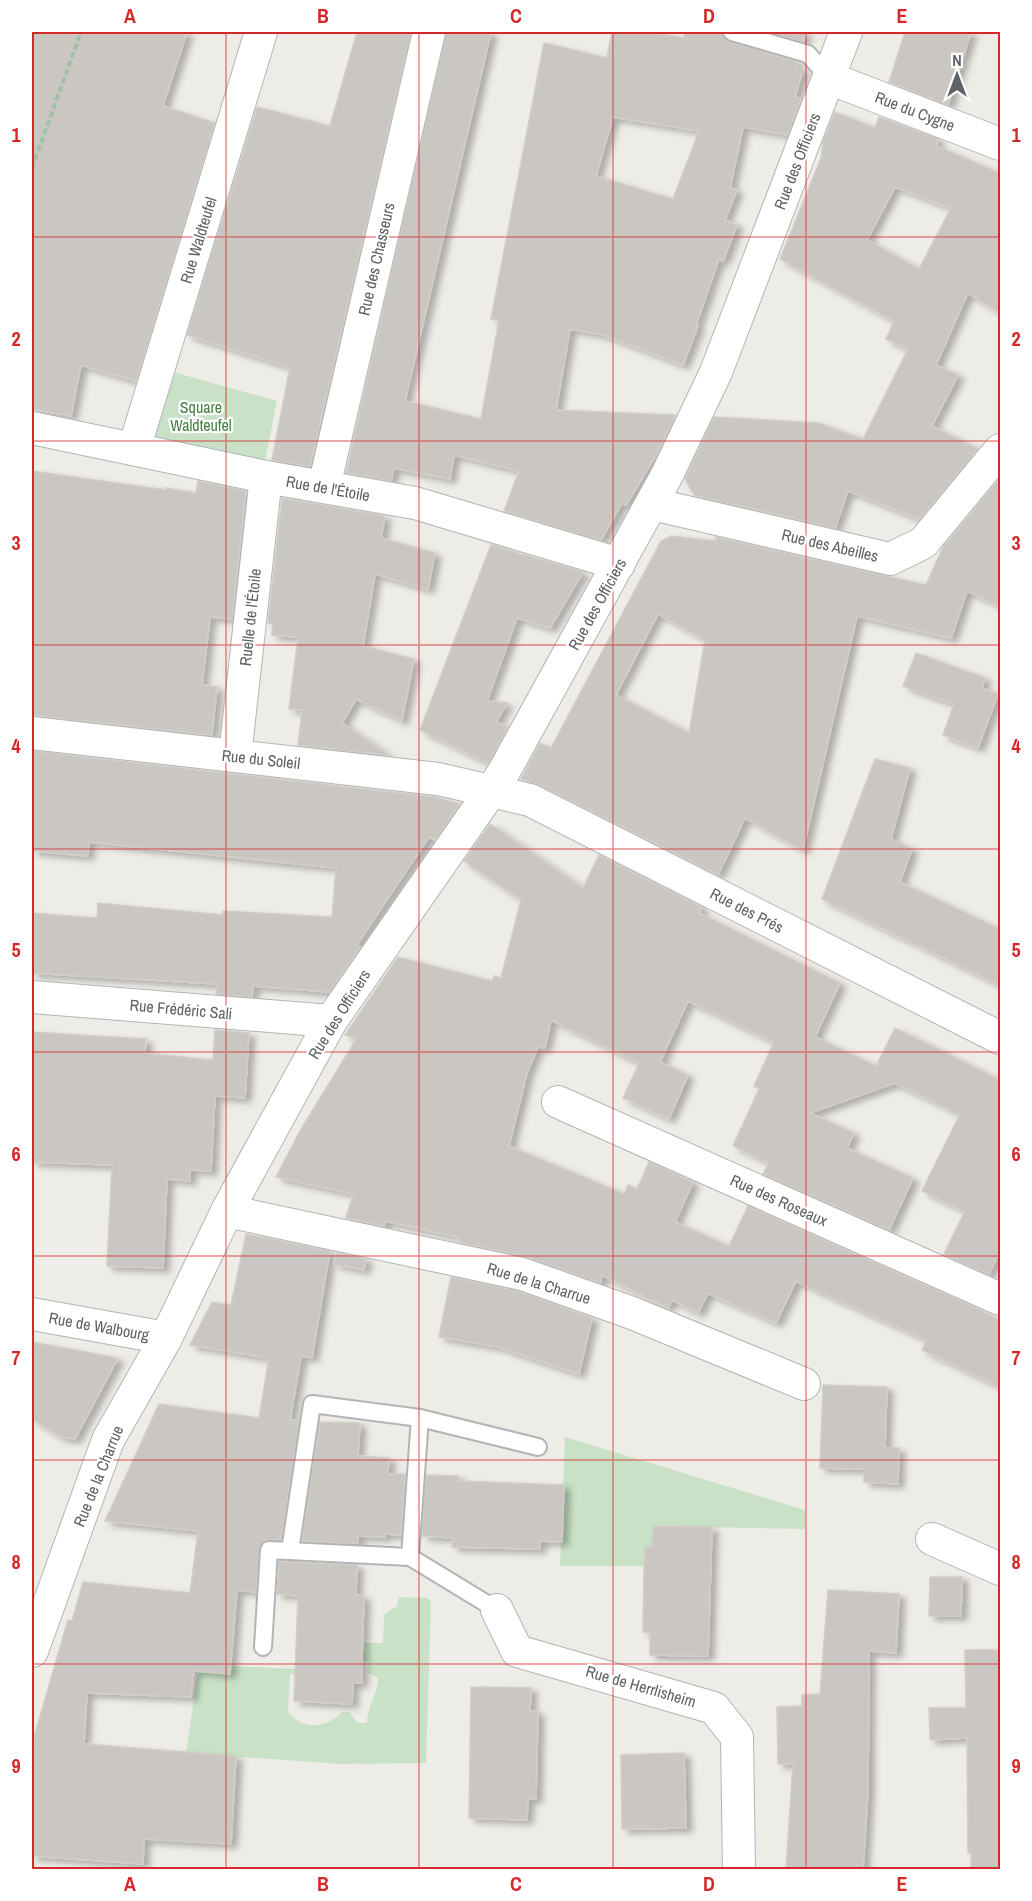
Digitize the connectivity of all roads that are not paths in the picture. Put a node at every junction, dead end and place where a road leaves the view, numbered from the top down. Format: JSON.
{"nodes":[{"id":1,"x":261,"y":32,"type":"edge"},
{"id":2,"x":429,"y":32,"type":"edge"},
{"id":3,"x":732,"y":32,"type":"edge"},
{"id":4,"x":846,"y":32,"type":"edge"},
{"id":5,"x":829,"y":78,"type":"junction"},
{"id":6,"x":1000,"y":144,"type":"edge"},
{"id":7,"x":32,"y":428,"type":"edge"},
{"id":8,"x":134,"y":449,"type":"junction"},
{"id":9,"x":1000,"y":450,"type":"edge"},
{"id":10,"x":266,"y":477,"type":"junction"},
{"id":11,"x":324,"y":487,"type":"junction"},
{"id":12,"x":652,"y":504,"type":"junction"},
{"id":13,"x":619,"y":564,"type":"junction"},
{"id":14,"x":32,"y":732,"type":"edge"},
{"id":15,"x":235,"y":756,"type":"junction"},
{"id":16,"x":489,"y":790,"type":"junction"},
{"id":17,"x":32,"y":997,"type":"edge"},
{"id":18,"x":331,"y":1022,"type":"junction"},
{"id":19,"x":1000,"y":1038,"type":"edge"},
{"id":20,"x":558,"y":1102,"type":"dead end"},
{"id":21,"x":269,"y":1134,"type":"joint"},
{"id":22,"x":227,"y":1211,"type":"junction"},
{"id":23,"x":1000,"y":1299,"type":"edge"},
{"id":24,"x":32,"y":1314,"type":"edge"},
{"id":25,"x":166,"y":1338,"type":"junction"},
{"id":26,"x":804,"y":1384,"type":"dead end"},
{"id":27,"x":420,"y":1418,"type":"junction"},
{"id":28,"x":538,"y":1447,"type":"dead end"},
{"id":29,"x":932,"y":1539,"type":"dead end"},
{"id":30,"x":290,"y":1551,"type":"junction"},
{"id":31,"x":410,"y":1557,"type":"junction"},
{"id":32,"x":1000,"y":1569,"type":"edge"},
{"id":33,"x":497,"y":1610,"type":"joint"},
{"id":34,"x":263,"y":1647,"type":"dead end"},
{"id":35,"x":32,"y":1651,"type":"edge"},
{"id":36,"x":739,"y":1869,"type":"edge"}],
"edges":[{"from":1,"to":8,"type":"street","name":"Rue Waldteufel"},
{"from":2,"to":11,"type":"street","name":"Rue des Chasseurs"},
{"from":3,"to":5,"type":"lane"},
{"from":4,"to":5,"type":"street","name":"Rue des Officiers"},
{"from":5,"to":6,"type":"street","name":"Rue du Cygne"},
{"from":5,"to":12,"type":"street","name":"Rue des Officiers"},
{"from":7,"to":8,"type":"street","name":"Rue de l'Étoile"},
{"from":8,"to":10,"type":"street","name":"Rue de l'Étoile"},
{"from":9,"to":12,"type":"street","name":"Rue des Abeilles"},
{"from":10,"to":11,"type":"street","name":"Rue de l'Étoile"},
{"from":10,"to":15,"type":"street","name":"Ruelle de l'Étoile"},
{"from":11,"to":13,"type":"street","name":"Rue de l'Étoile"},
{"from":12,"to":13,"type":"street","name":"Rue des Officiers"},
{"from":13,"to":16,"type":"street","name":"Rue des Officiers"},
{"from":14,"to":15,"type":"street","name":"Rue du Soleil"},
{"from":15,"to":16,"type":"street","name":"Rue du Soleil"},
{"from":16,"to":18,"type":"street","name":"Rue des Officiers"},
{"from":16,"to":19,"type":"street","name":"Rue des Prés"},
{"from":17,"to":18,"type":"street","name":"Rue Frédéric Sali"},
{"from":18,"to":21,"type":"street","name":"Rue des Officiers"},
{"from":20,"to":23,"type":"street","name":"Rue des Roseaux"},
{"from":21,"to":22,"type":"street","name":"Rue de la Charrue"},
{"from":22,"to":25,"type":"street","name":"Rue de la Charrue"},
{"from":22,"to":26,"type":"street","name":"Rue de la Charrue"},
{"from":24,"to":25,"type":"street","name":"Rue de Walbourg"},
{"from":25,"to":35,"type":"street","name":"Rue de la Charrue"},
{"from":27,"to":28,"type":"lane"},
{"from":27,"to":30,"type":"lane"},
{"from":27,"to":31,"type":"lane"},
{"from":29,"to":32,"type":"street"},
{"from":30,"to":31,"type":"lane"},
{"from":30,"to":34,"type":"lane"},
{"from":31,"to":33,"type":"lane"},
{"from":33,"to":36,"type":"street","name":"Rue de Herrlisheim"}]}
